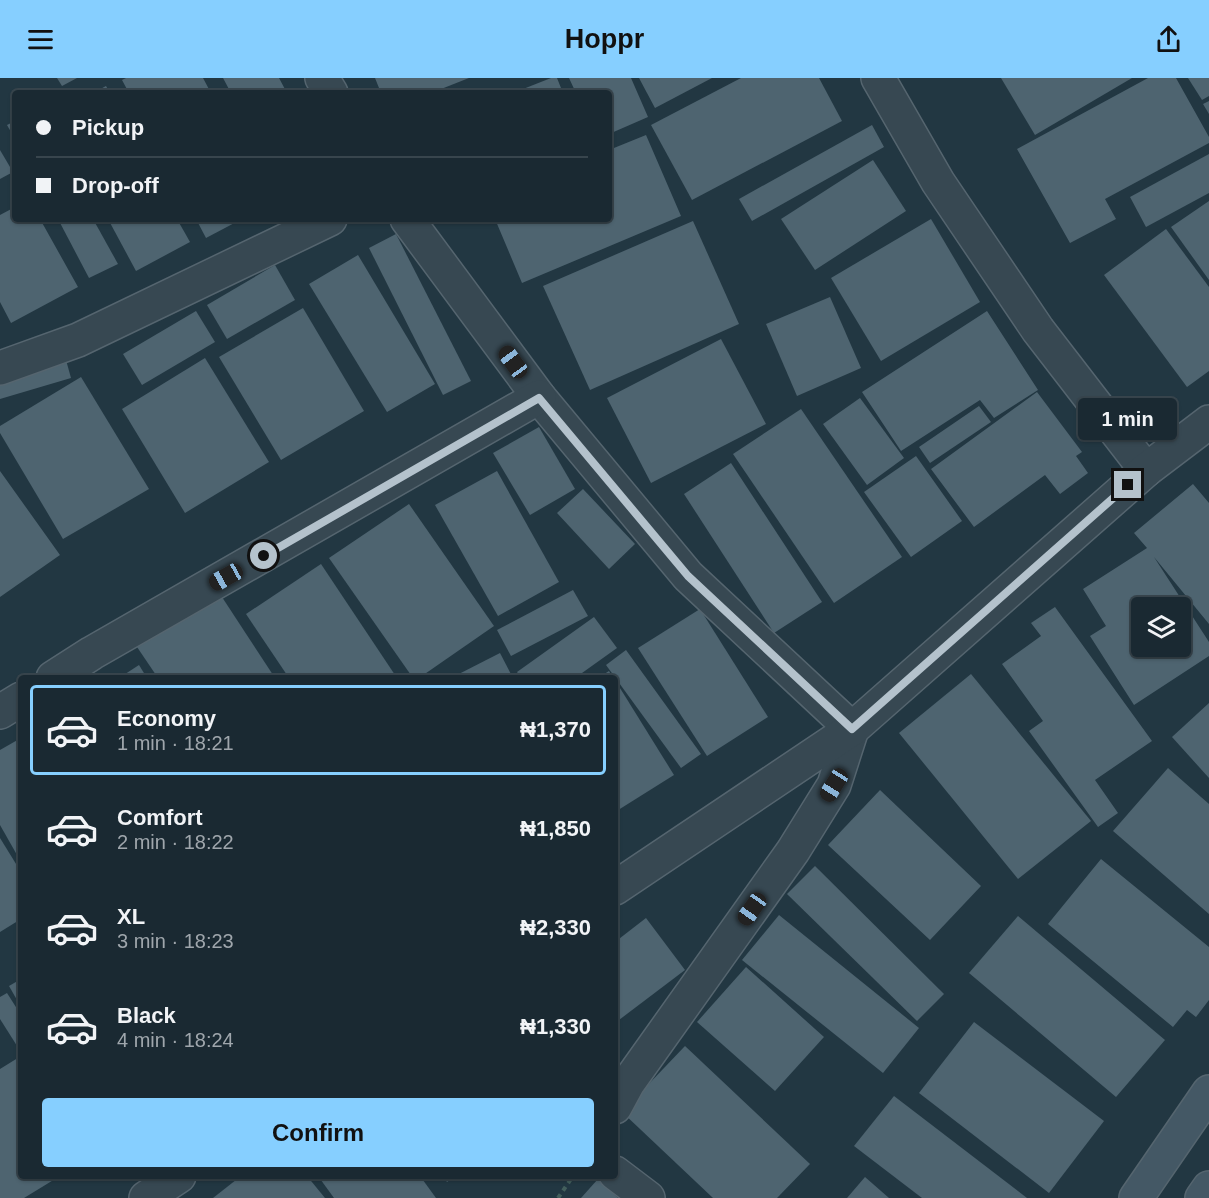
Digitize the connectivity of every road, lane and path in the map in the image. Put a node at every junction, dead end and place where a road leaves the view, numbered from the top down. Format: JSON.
{"nodes":[{"id":1,"x":878,"y":78,"type":"edge"},
{"id":2,"x":324,"y":222,"type":"edge"},
{"id":3,"x":410,"y":222,"type":"edge"},
{"id":4,"x":0,"y":368,"type":"edge"},
{"id":5,"x":539,"y":398,"type":"junction"},
{"id":6,"x":1209,"y":422,"type":"edge"},
{"id":7,"x":1146,"y":470,"type":"junction"},
{"id":8,"x":58,"y":675,"type":"edge"},
{"id":9,"x":18,"y":701,"type":"edge"},
{"id":10,"x":0,"y":712,"type":"edge"},
{"id":11,"x":852,"y":729,"type":"junction"},
{"id":12,"x":618,"y":886,"type":"edge"},
{"id":13,"x":1209,"y":1092,"type":"edge"},
{"id":14,"x":618,"y":1101,"type":"edge"},
{"id":15,"x":618,"y":1175,"type":"edge"},
{"id":16,"x":174,"y":1179,"type":"edge"},
{"id":17,"x":571,"y":1179,"type":"edge"},
{"id":18,"x":1209,"y":1188,"type":"edge"},
{"id":19,"x":146,"y":1198,"type":"edge"},
{"id":20,"x":558,"y":1198,"type":"edge"},
{"id":21,"x":648,"y":1198,"type":"edge"},
{"id":22,"x":1137,"y":1198,"type":"edge"},
{"id":23,"x":1202,"y":1198,"type":"edge"}],
"edges":[{"from":1,"to":7,"type":"street"},
{"from":2,"to":4,"type":"street"},
{"from":3,"to":5,"type":"street"},
{"from":5,"to":8,"type":"street"},
{"from":5,"to":11,"type":"street"},
{"from":6,"to":7,"type":"street"},
{"from":7,"to":11,"type":"street"},
{"from":9,"to":10,"type":"street"},
{"from":11,"to":12,"type":"street"},
{"from":11,"to":14,"type":"street"},
{"from":13,"to":22,"type":"main road"},
{"from":15,"to":21,"type":"street"},
{"from":16,"to":19,"type":"street"},
{"from":17,"to":20,"type":"path"},
{"from":18,"to":23,"type":"main road"}]}
